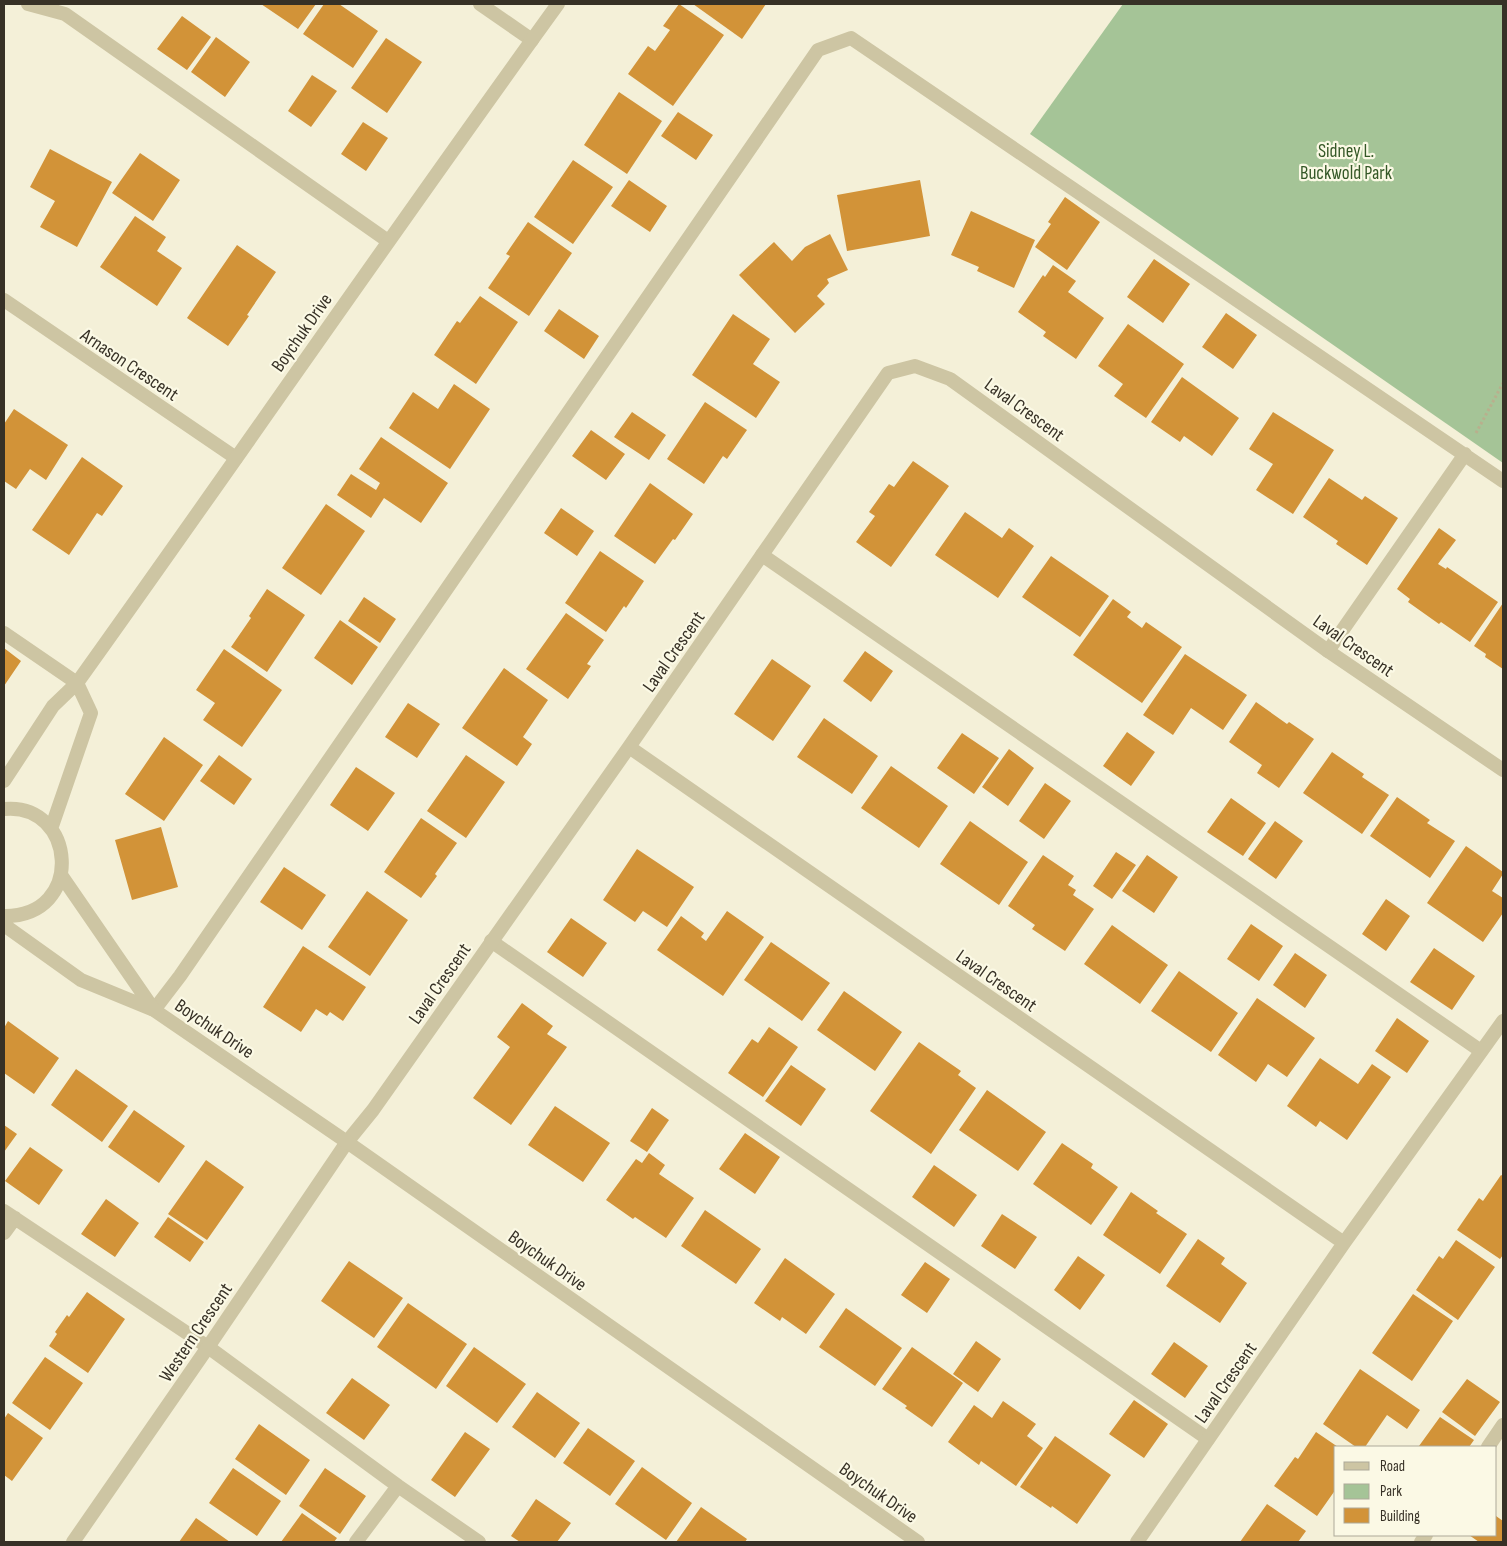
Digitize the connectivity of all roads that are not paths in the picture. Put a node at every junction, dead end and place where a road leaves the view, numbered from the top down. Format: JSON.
{"nodes":[{"id":1,"x":28,"y":4,"type":"edge"},
{"id":2,"x":480,"y":4,"type":"edge"},
{"id":3,"x":558,"y":4,"type":"edge"},
{"id":4,"x":532,"y":40,"type":"junction"},
{"id":5,"x":388,"y":241,"type":"junction"},
{"id":6,"x":4,"y":300,"type":"edge"},
{"id":7,"x":1464,"y":454,"type":"junction"},
{"id":8,"x":236,"y":458,"type":"junction"},
{"id":9,"x":1503,"y":481,"type":"edge"},
{"id":10,"x":762,"y":555,"type":"junction"},
{"id":11,"x":4,"y":634,"type":"edge"},
{"id":12,"x":1328,"y":650,"type":"junction"},
{"id":13,"x":76,"y":683,"type":"junction"},
{"id":14,"x":629,"y":747,"type":"junction"},
{"id":15,"x":1503,"y":770,"type":"edge"},
{"id":16,"x":4,"y":781,"type":"edge"},
{"id":17,"x":4,"y":809,"type":"edge"},
{"id":18,"x":51,"y":829,"type":"junction"},
{"id":19,"x":61,"y":875,"type":"junction"},
{"id":20,"x":4,"y":916,"type":"edge"},
{"id":21,"x":4,"y":925,"type":"edge"},
{"id":22,"x":491,"y":941,"type":"junction"},
{"id":23,"x":154,"y":1010,"type":"junction"},
{"id":24,"x":1503,"y":1021,"type":"edge"},
{"id":25,"x":1481,"y":1051,"type":"junction"},
{"id":26,"x":347,"y":1142,"type":"junction"},
{"id":27,"x":9,"y":1214,"type":"edge"},
{"id":28,"x":4,"y":1233,"type":"edge"},
{"id":29,"x":1344,"y":1244,"type":"junction"},
{"id":30,"x":208,"y":1347,"type":"junction"},
{"id":31,"x":1503,"y":1425,"type":"edge"},
{"id":32,"x":1208,"y":1439,"type":"junction"},
{"id":33,"x":1489,"y":1446,"type":"edge"},
{"id":34,"x":398,"y":1486,"type":"junction"},
{"id":35,"x":73,"y":1542,"type":"edge"},
{"id":36,"x":356,"y":1542,"type":"edge"},
{"id":37,"x":479,"y":1542,"type":"edge"},
{"id":38,"x":918,"y":1542,"type":"edge"},
{"id":39,"x":1137,"y":1542,"type":"edge"}],
"edges":[{"from":1,"to":5,"type":"street"},
{"from":2,"to":4,"type":"street"},
{"from":3,"to":4,"type":"street","name":"Boychuk Drive"},
{"from":4,"to":5,"type":"street","name":"Boychuk Drive"},
{"from":5,"to":8,"type":"street","name":"Boychuk Drive"},
{"from":6,"to":8,"type":"street","name":"Arnason Crescent"},
{"from":7,"to":9,"type":"street"},
{"from":7,"to":12,"type":"street"},
{"from":7,"to":23,"type":"street"},
{"from":8,"to":13,"type":"street","name":"Boychuk Drive"},
{"from":10,"to":12,"type":"street","name":"Laval Crescent"},
{"from":10,"to":14,"type":"street","name":"Laval Crescent"},
{"from":10,"to":25,"type":"street"},
{"from":11,"to":13,"type":"street"},
{"from":12,"to":15,"type":"street","name":"Laval Crescent"},
{"from":13,"to":16,"type":"street","name":"Boychuk Drive"},
{"from":13,"to":18,"type":"street"},
{"from":14,"to":22,"type":"street","name":"Laval Crescent"},
{"from":14,"to":29,"type":"street","name":"Laval Crescent"},
{"from":17,"to":18,"type":"street"},
{"from":18,"to":19,"type":"street"},
{"from":19,"to":20,"type":"street"},
{"from":19,"to":23,"type":"street","name":"Boychuk Drive"},
{"from":21,"to":23,"type":"street","name":"Boychuk Drive"},
{"from":22,"to":26,"type":"street","name":"Laval Crescent"},
{"from":22,"to":32,"type":"street"},
{"from":23,"to":26,"type":"street","name":"Boychuk Drive"},
{"from":24,"to":25,"type":"street","name":"Laval Crescent"},
{"from":25,"to":29,"type":"street","name":"Laval Crescent"},
{"from":26,"to":30,"type":"street","name":"Western Crescent"},
{"from":26,"to":38,"type":"street","name":"Boychuk Drive"},
{"from":27,"to":28,"type":"street"},
{"from":27,"to":30,"type":"street"},
{"from":29,"to":32,"type":"street","name":"Laval Crescent"},
{"from":30,"to":34,"type":"street"},
{"from":30,"to":35,"type":"street","name":"Western Crescent"},
{"from":31,"to":33,"type":"street"},
{"from":32,"to":39,"type":"street","name":"Laval Crescent"},
{"from":34,"to":36,"type":"street"},
{"from":34,"to":37,"type":"street"}]}
